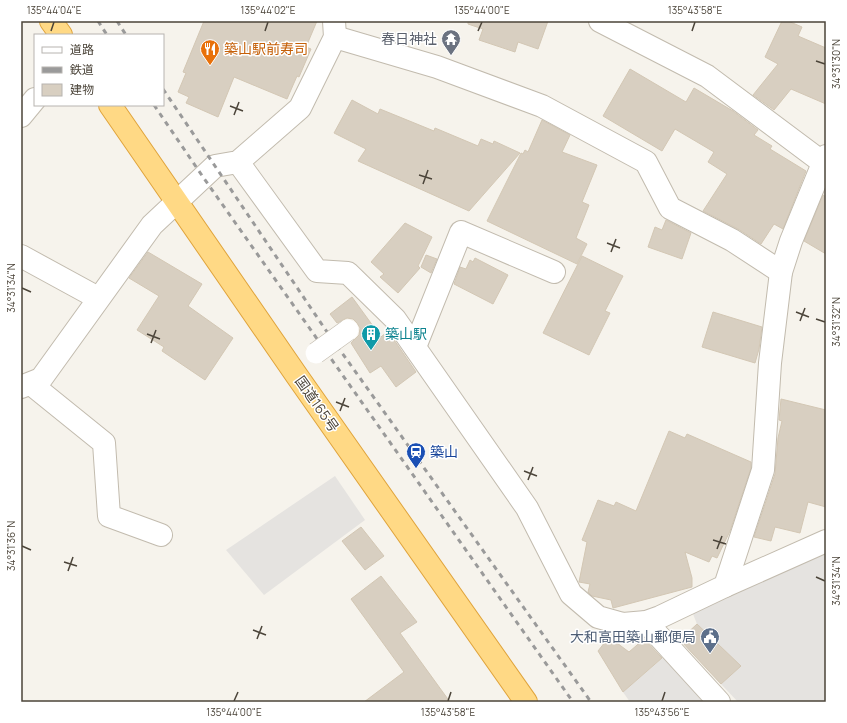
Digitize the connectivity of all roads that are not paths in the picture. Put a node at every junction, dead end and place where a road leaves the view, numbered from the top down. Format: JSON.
{"nodes":[{"id":1,"x":51,"y":21,"type":"edge"},
{"id":2,"x":600,"y":21,"type":"edge"},
{"id":3,"x":335,"y":29,"type":"edge"},
{"id":4,"x":60,"y":34,"type":"edge"},
{"id":5,"x":34,"y":100,"type":"edge"},
{"id":6,"x":111,"y":106,"type":"edge"},
{"id":7,"x":21,"y":116,"type":"edge"},
{"id":8,"x":825,"y":161,"type":"edge"},
{"id":9,"x":238,"y":162,"type":"junction"},
{"id":10,"x":176,"y":200,"type":"junction"},
{"id":11,"x":21,"y":256,"type":"edge"},
{"id":12,"x":554,"y":272,"type":"dead end"},
{"id":13,"x":781,"y":272,"type":"junction"},
{"id":14,"x":98,"y":298,"type":"junction"},
{"id":15,"x":348,"y":330,"type":"dead end"},
{"id":16,"x":415,"y":347,"type":"junction"},
{"id":17,"x":316,"y":353,"type":"dead end"},
{"id":18,"x":26,"y":385,"type":"edge"},
{"id":19,"x":161,"y":535,"type":"dead end"},
{"id":20,"x":826,"y":542,"type":"edge"},
{"id":21,"x":725,"y":586,"type":"junction"},
{"id":22,"x":646,"y":622,"type":"junction"},
{"id":23,"x":526,"y":702,"type":"edge"},
{"id":24,"x":719,"y":702,"type":"edge"}],
"edges":[{"from":1,"to":4,"type":"highway"},
{"from":2,"to":8,"type":"street"},
{"from":3,"to":9,"type":"street"},
{"from":3,"to":13,"type":"street"},
{"from":5,"to":7,"type":"street"},
{"from":6,"to":10,"type":"highway","name":"国道165号"},
{"from":8,"to":13,"type":"street"},
{"from":9,"to":10,"type":"street"},
{"from":9,"to":16,"type":"street"},
{"from":10,"to":14,"type":"street"},
{"from":10,"to":23,"type":"highway","name":"国道165号"},
{"from":11,"to":14,"type":"street"},
{"from":12,"to":16,"type":"street"},
{"from":13,"to":21,"type":"street"},
{"from":14,"to":18,"type":"street"},
{"from":15,"to":17,"type":"street","bridge":true},
{"from":16,"to":22,"type":"street"},
{"from":18,"to":19,"type":"street"},
{"from":20,"to":21,"type":"street"},
{"from":21,"to":22,"type":"street"},
{"from":22,"to":24,"type":"street"}]}
